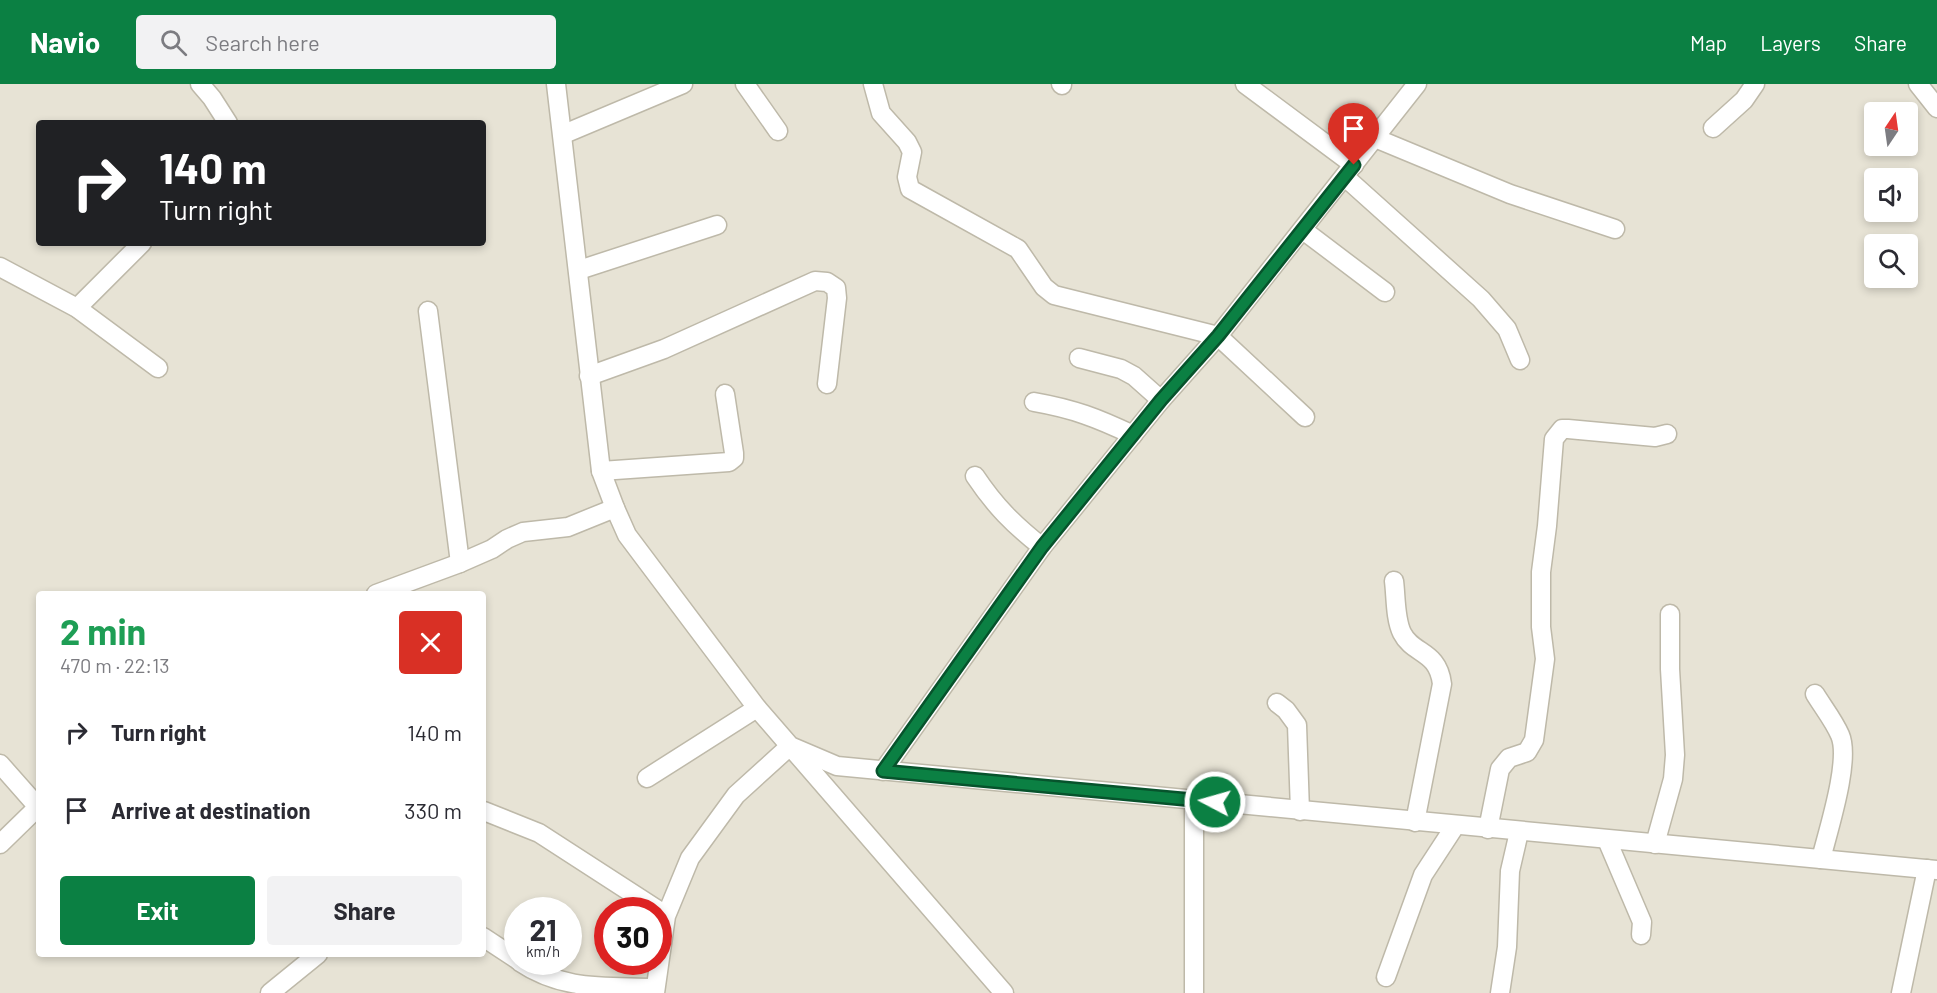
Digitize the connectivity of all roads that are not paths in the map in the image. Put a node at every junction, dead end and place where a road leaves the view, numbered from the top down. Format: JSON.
{"nodes":[{"id":1,"x":200,"y":84,"type":"edge"},
{"id":2,"x":556,"y":84,"type":"edge"},
{"id":3,"x":683,"y":84,"type":"edge"},
{"id":4,"x":745,"y":84,"type":"edge"},
{"id":5,"x":873,"y":84,"type":"edge"},
{"id":6,"x":1245,"y":84,"type":"edge"},
{"id":7,"x":1417,"y":84,"type":"edge"},
{"id":8,"x":1755,"y":84,"type":"edge"},
{"id":9,"x":1918,"y":84,"type":"edge"},
{"id":10,"x":1937,"y":108,"type":"edge"},
{"id":11,"x":226,"y":120,"type":"edge"},
{"id":12,"x":1713,"y":128,"type":"dead end"},
{"id":13,"x":778,"y":132,"type":"dead end"},
{"id":14,"x":564,"y":134,"type":"junction"},
{"id":15,"x":1375,"y":138,"type":"junction"},
{"id":16,"x":1349,"y":171,"type":"junction"},
{"id":17,"x":717,"y":225,"type":"dead end"},
{"id":18,"x":1303,"y":230,"type":"junction"},
{"id":19,"x":1615,"y":230,"type":"dead end"},
{"id":20,"x":139,"y":246,"type":"edge"},
{"id":21,"x":0,"y":267,"type":"edge"},
{"id":22,"x":579,"y":270,"type":"junction"},
{"id":23,"x":1385,"y":292,"type":"dead end"},
{"id":24,"x":77,"y":309,"type":"junction"},
{"id":25,"x":428,"y":311,"type":"dead end"},
{"id":26,"x":1218,"y":336,"type":"junction"},
{"id":27,"x":1079,"y":358,"type":"dead end"},
{"id":28,"x":1520,"y":360,"type":"dead end"},
{"id":29,"x":159,"y":368,"type":"dead end"},
{"id":30,"x":589,"y":376,"type":"junction"},
{"id":31,"x":827,"y":384,"type":"dead end"},
{"id":32,"x":724,"y":394,"type":"dead end"},
{"id":33,"x":1161,"y":400,"type":"junction"},
{"id":34,"x":1034,"y":402,"type":"dead end"},
{"id":35,"x":1305,"y":417,"type":"dead end"},
{"id":36,"x":1667,"y":434,"type":"dead end"},
{"id":37,"x":1133,"y":435,"type":"junction"},
{"id":38,"x":602,"y":471,"type":"junction"},
{"id":39,"x":975,"y":476,"type":"dead end"},
{"id":40,"x":615,"y":508,"type":"junction"},
{"id":41,"x":1042,"y":547,"type":"junction"},
{"id":42,"x":460,"y":563,"type":"junction"},
{"id":43,"x":1394,"y":581,"type":"dead end"},
{"id":44,"x":384,"y":591,"type":"edge"},
{"id":45,"x":1671,"y":614,"type":"dead end"},
{"id":46,"x":1815,"y":694,"type":"dead end"},
{"id":47,"x":1277,"y":703,"type":"dead end"},
{"id":48,"x":757,"y":708,"type":"junction"},
{"id":49,"x":790,"y":746,"type":"junction"},
{"id":50,"x":0,"y":764,"type":"edge"},
{"id":51,"x":883,"y":771,"type":"junction"},
{"id":52,"x":647,"y":778,"type":"dead end"},
{"id":53,"x":1194,"y":800,"type":"junction"},
{"id":54,"x":36,"y":804,"type":"edge"},
{"id":55,"x":36,"y":810,"type":"edge"},
{"id":56,"x":1300,"y":811,"type":"junction"},
{"id":57,"x":486,"y":812,"type":"edge"},
{"id":58,"x":1415,"y":822,"type":"junction"},
{"id":59,"x":1455,"y":826,"type":"junction"},
{"id":60,"x":1488,"y":830,"type":"junction"},
{"id":61,"x":1519,"y":832,"type":"junction"},
{"id":62,"x":1607,"y":840,"type":"junction"},
{"id":63,"x":0,"y":844,"type":"edge"},
{"id":64,"x":1655,"y":844,"type":"junction"},
{"id":65,"x":1821,"y":860,"type":"junction"},
{"id":66,"x":1932,"y":870,"type":"edge"},
{"id":67,"x":638,"y":897,"type":"edge"},
{"id":68,"x":669,"y":897,"type":"edge"},
{"id":69,"x":1641,"y":935,"type":"dead end"},
{"id":70,"x":486,"y":939,"type":"edge"},
{"id":71,"x":504,"y":951,"type":"edge"},
{"id":72,"x":314,"y":957,"type":"edge"},
{"id":73,"x":546,"y":975,"type":"edge"},
{"id":74,"x":656,"y":975,"type":"edge"},
{"id":75,"x":1386,"y":977,"type":"dead end"},
{"id":76,"x":655,"y":991,"type":"edge"},
{"id":77,"x":1194,"y":992,"type":"edge"},
{"id":78,"x":270,"y":993,"type":"edge"},
{"id":79,"x":1004,"y":993,"type":"edge"},
{"id":80,"x":1500,"y":993,"type":"edge"},
{"id":81,"x":1901,"y":993,"type":"edge"}],
"edges":[{"from":1,"to":11,"type":"street"},
{"from":2,"to":14,"type":"street"},
{"from":3,"to":14,"type":"street"},
{"from":4,"to":13,"type":"street"},
{"from":5,"to":26,"type":"street"},
{"from":6,"to":16,"type":"street"},
{"from":7,"to":15,"type":"street"},
{"from":8,"to":12,"type":"street"},
{"from":9,"to":10,"type":"street"},
{"from":14,"to":22,"type":"street"},
{"from":15,"to":16,"type":"street"},
{"from":15,"to":19,"type":"street"},
{"from":16,"to":18,"type":"street"},
{"from":16,"to":28,"type":"street"},
{"from":17,"to":22,"type":"street"},
{"from":18,"to":23,"type":"street"},
{"from":18,"to":26,"type":"street"},
{"from":20,"to":24,"type":"street"},
{"from":21,"to":24,"type":"street"},
{"from":22,"to":30,"type":"street"},
{"from":24,"to":29,"type":"street"},
{"from":25,"to":42,"type":"street"},
{"from":26,"to":33,"type":"street"},
{"from":26,"to":35,"type":"street"},
{"from":27,"to":33,"type":"street"},
{"from":30,"to":31,"type":"street"},
{"from":30,"to":38,"type":"street"},
{"from":32,"to":38,"type":"street"},
{"from":33,"to":37,"type":"street"},
{"from":34,"to":37,"type":"street"},
{"from":36,"to":60,"type":"street"},
{"from":37,"to":41,"type":"street"},
{"from":38,"to":40,"type":"street"},
{"from":39,"to":41,"type":"street"},
{"from":40,"to":42,"type":"street"},
{"from":40,"to":48,"type":"street"},
{"from":41,"to":51,"type":"street"},
{"from":42,"to":44,"type":"street"},
{"from":43,"to":58,"type":"street"},
{"from":45,"to":64,"type":"street"},
{"from":46,"to":65,"type":"street"},
{"from":47,"to":56,"type":"street"},
{"from":48,"to":49,"type":"street"},
{"from":48,"to":52,"type":"street"},
{"from":49,"to":51,"type":"street"},
{"from":49,"to":68,"type":"street"},
{"from":49,"to":79,"type":"street"},
{"from":50,"to":54,"type":"street"},
{"from":51,"to":53,"type":"street"},
{"from":53,"to":56,"type":"street"},
{"from":53,"to":77,"type":"street"},
{"from":55,"to":63,"type":"street"},
{"from":56,"to":58,"type":"street"},
{"from":57,"to":67,"type":"street"},
{"from":58,"to":59,"type":"street"},
{"from":59,"to":60,"type":"street"},
{"from":59,"to":75,"type":"street"},
{"from":60,"to":61,"type":"street"},
{"from":61,"to":62,"type":"street"},
{"from":61,"to":80,"type":"street"},
{"from":62,"to":64,"type":"street"},
{"from":62,"to":69,"type":"street"},
{"from":64,"to":65,"type":"street"},
{"from":65,"to":66,"type":"street"},
{"from":66,"to":81,"type":"street"},
{"from":70,"to":71,"type":"street"},
{"from":72,"to":78,"type":"street"},
{"from":73,"to":76,"type":"street"},
{"from":74,"to":76,"type":"street"}]}
